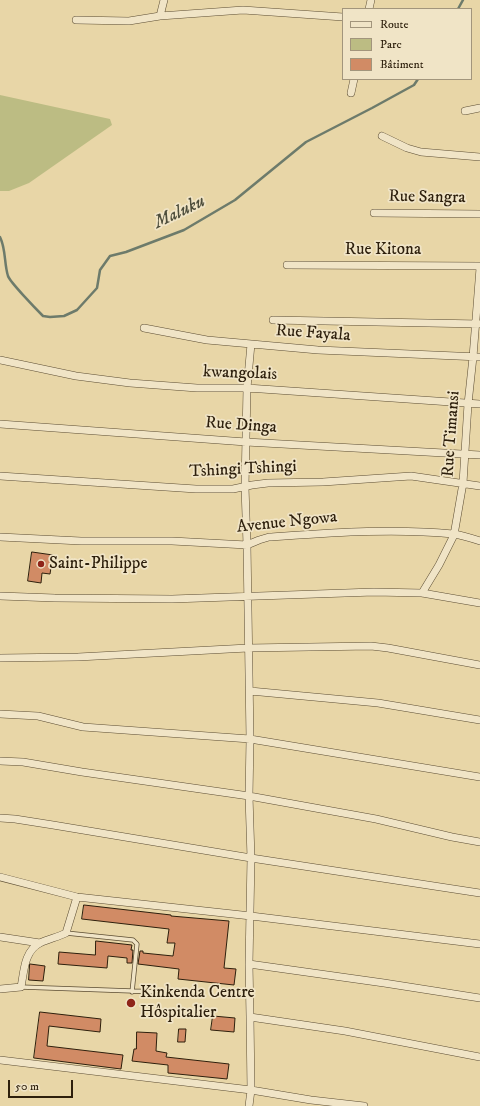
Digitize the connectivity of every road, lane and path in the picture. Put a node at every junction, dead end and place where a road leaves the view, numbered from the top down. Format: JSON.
{"nodes":[{"id":1,"x":164,"y":0,"type":"edge"},
{"id":2,"x":160,"y":16,"type":"junction"},
{"id":3,"x":342,"y":17,"type":"edge"},
{"id":4,"x":76,"y":20,"type":"dead end"},
{"id":5,"x":354,"y":80,"type":"edge"},
{"id":6,"x":351,"y":93,"type":"dead end"},
{"id":7,"x":480,"y":108,"type":"edge"},
{"id":8,"x":465,"y":111,"type":"dead end"},
{"id":9,"x":382,"y":136,"type":"dead end"},
{"id":10,"x":480,"y":157,"type":"edge"},
{"id":11,"x":374,"y":213,"type":"dead end"},
{"id":12,"x":480,"y":214,"type":"edge"},
{"id":13,"x":287,"y":265,"type":"dead end"},
{"id":14,"x":480,"y":267,"type":"edge"},
{"id":15,"x":273,"y":320,"type":"dead end"},
{"id":16,"x":478,"y":324,"type":"edge"},
{"id":17,"x":144,"y":328,"type":"dead end"},
{"id":18,"x":251,"y":344,"type":"junction"},
{"id":19,"x":477,"y":357,"type":"edge"},
{"id":20,"x":0,"y":360,"type":"edge"},
{"id":21,"x":247,"y":388,"type":"junction"},
{"id":22,"x":468,"y":404,"type":"junction"},
{"id":23,"x":480,"y":404,"type":"edge"},
{"id":24,"x":0,"y":424,"type":"edge"},
{"id":25,"x":246,"y":442,"type":"junction"},
{"id":26,"x":465,"y":455,"type":"junction"},
{"id":27,"x":480,"y":455,"type":"edge"},
{"id":28,"x":0,"y":476,"type":"edge"},
{"id":29,"x":463,"y":483,"type":"junction"},
{"id":30,"x":480,"y":486,"type":"edge"},
{"id":31,"x":245,"y":487,"type":"junction"},
{"id":32,"x":454,"y":534,"type":"junction"},
{"id":33,"x":0,"y":537,"type":"edge"},
{"id":34,"x":480,"y":541,"type":"edge"},
{"id":35,"x":247,"y":545,"type":"junction"},
{"id":36,"x":422,"y":592,"type":"junction"},
{"id":37,"x":0,"y":596,"type":"edge"},
{"id":38,"x":248,"y":596,"type":"junction"},
{"id":39,"x":480,"y":604,"type":"edge"},
{"id":40,"x":248,"y":648,"type":"junction"},
{"id":41,"x":0,"y":658,"type":"edge"},
{"id":42,"x":480,"y":665,"type":"edge"},
{"id":43,"x":250,"y":691,"type":"junction"},
{"id":44,"x":0,"y":714,"type":"edge"},
{"id":45,"x":480,"y":720,"type":"edge"},
{"id":46,"x":250,"y":739,"type":"junction"},
{"id":47,"x":0,"y":761,"type":"edge"},
{"id":48,"x":480,"y":777,"type":"edge"},
{"id":49,"x":250,"y":796,"type":"junction"},
{"id":50,"x":0,"y":818,"type":"edge"},
{"id":51,"x":480,"y":842,"type":"edge"},
{"id":52,"x":251,"y":858,"type":"junction"},
{"id":53,"x":0,"y":877,"type":"edge"},
{"id":54,"x":480,"y":893,"type":"edge"},
{"id":55,"x":77,"y":898,"type":"junction"},
{"id":56,"x":250,"y":916,"type":"junction"},
{"id":57,"x":66,"y":933,"type":"junction"},
{"id":58,"x":0,"y":938,"type":"edge"},
{"id":59,"x":40,"y":943,"type":"junction"},
{"id":60,"x":480,"y":944,"type":"edge"},
{"id":61,"x":249,"y":964,"type":"junction"},
{"id":62,"x":21,"y":987,"type":"junction"},
{"id":63,"x":0,"y":989,"type":"edge"},
{"id":64,"x":132,"y":992,"type":"junction"},
{"id":65,"x":160,"y":992,"type":"dead end"},
{"id":66,"x":480,"y":998,"type":"edge"},
{"id":67,"x":250,"y":1017,"type":"junction"},
{"id":68,"x":480,"y":1057,"type":"edge"},
{"id":69,"x":0,"y":1060,"type":"edge"},
{"id":70,"x":251,"y":1090,"type":"junction"},
{"id":71,"x":249,"y":1106,"type":"edge"},
{"id":72,"x":364,"y":1106,"type":"edge"}],
"edges":[{"from":1,"to":2,"type":"street"},
{"from":2,"to":3,"type":"street"},
{"from":2,"to":4,"type":"street"},
{"from":5,"to":6,"type":"street"},
{"from":7,"to":8,"type":"street"},
{"from":9,"to":10,"type":"street"},
{"from":11,"to":12,"type":"street","name":"Rue Sangra"},
{"from":13,"to":14,"type":"street","name":"Rue Kitona"},
{"from":14,"to":16,"type":"street","name":"Rue Timansi"},
{"from":15,"to":16,"type":"street"},
{"from":16,"to":19,"type":"street","name":"Rue Timansi"},
{"from":17,"to":18,"type":"street","name":"Rue Fayala"},
{"from":18,"to":19,"type":"street","name":"Rue Fayala"},
{"from":18,"to":21,"type":"street"},
{"from":19,"to":22,"type":"street","name":"Rue Timansi"},
{"from":20,"to":21,"type":"street","name":"kwangolais"},
{"from":21,"to":22,"type":"street","name":"kwangolais"},
{"from":21,"to":25,"type":"street"},
{"from":22,"to":23,"type":"street","name":"kwangolais"},
{"from":22,"to":26,"type":"street","name":"Rue Timansi"},
{"from":24,"to":25,"type":"street","name":"Rue Dinga"},
{"from":25,"to":26,"type":"street","name":"Rue Dinga"},
{"from":25,"to":31,"type":"street"},
{"from":26,"to":27,"type":"street","name":"Rue Dinga"},
{"from":26,"to":29,"type":"street","name":"Rue Timansi"},
{"from":28,"to":31,"type":"street","name":"Tshingi Tshingi"},
{"from":29,"to":30,"type":"street","name":"Tshingi Tshingi"},
{"from":29,"to":31,"type":"street","name":"Tshingi Tshingi"},
{"from":29,"to":32,"type":"street","name":"Rue Timansi"},
{"from":31,"to":35,"type":"street"},
{"from":32,"to":34,"type":"street","name":"Avenue Ngowa"},
{"from":32,"to":35,"type":"street","name":"Avenue Ngowa"},
{"from":32,"to":36,"type":"street","name":"Rue Timansi"},
{"from":33,"to":35,"type":"street","name":"Avenue Ngowa"},
{"from":35,"to":38,"type":"street"},
{"from":36,"to":38,"type":"street"},
{"from":36,"to":39,"type":"street"},
{"from":37,"to":38,"type":"street"},
{"from":38,"to":40,"type":"street"},
{"from":40,"to":41,"type":"street"},
{"from":40,"to":42,"type":"street"},
{"from":40,"to":43,"type":"street"},
{"from":43,"to":45,"type":"street"},
{"from":43,"to":46,"type":"street"},
{"from":44,"to":46,"type":"street"},
{"from":46,"to":48,"type":"street"},
{"from":46,"to":49,"type":"street"},
{"from":47,"to":49,"type":"street"},
{"from":49,"to":51,"type":"street"},
{"from":49,"to":52,"type":"street"},
{"from":50,"to":52,"type":"street"},
{"from":52,"to":54,"type":"street"},
{"from":52,"to":56,"type":"street"},
{"from":53,"to":55,"type":"street"},
{"from":55,"to":56,"type":"street"},
{"from":55,"to":57,"type":"street"},
{"from":56,"to":60,"type":"street"},
{"from":56,"to":61,"type":"street"},
{"from":57,"to":59,"type":"street"},
{"from":57,"to":64,"type":"lane"},
{"from":58,"to":59,"type":"street"},
{"from":59,"to":62,"type":"street"},
{"from":61,"to":66,"type":"street"},
{"from":61,"to":67,"type":"street"},
{"from":62,"to":63,"type":"street"},
{"from":62,"to":64,"type":"lane"},
{"from":64,"to":65,"type":"lane"},
{"from":67,"to":68,"type":"street"},
{"from":67,"to":70,"type":"street"},
{"from":69,"to":70,"type":"street"},
{"from":70,"to":71,"type":"street"},
{"from":70,"to":72,"type":"street"}]}
